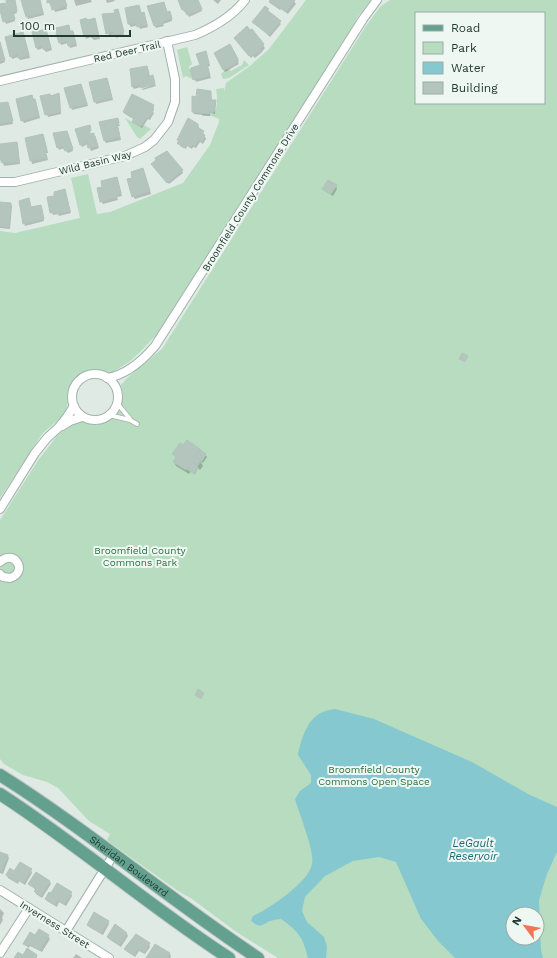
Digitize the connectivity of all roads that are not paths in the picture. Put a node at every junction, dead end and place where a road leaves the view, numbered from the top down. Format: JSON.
{"nodes":[{"id":1,"x":245,"y":0,"type":"edge"},
{"id":2,"x":378,"y":0,"type":"edge"},
{"id":3,"x":167,"y":41,"type":"junction"},
{"id":4,"x":0,"y":81,"type":"edge"},
{"id":5,"x":0,"y":182,"type":"edge"},
{"id":6,"x":133,"y":366,"type":"junction"},
{"id":7,"x":107,"y":378,"type":"junction"},
{"id":8,"x":116,"y":389,"type":"junction"},
{"id":9,"x":117,"y":403,"type":"junction"},
{"id":10,"x":74,"y":406,"type":"junction"},
{"id":11,"x":109,"y":415,"type":"junction"},
{"id":12,"x":82,"y":416,"type":"junction"},
{"id":13,"x":130,"y":420,"type":"junction"},
{"id":14,"x":137,"y":424,"type":"dead end"},
{"id":15,"x":58,"y":428,"type":"junction"},
{"id":16,"x":0,"y":509,"type":"edge"},
{"id":17,"x":0,"y":562,"type":"edge"},
{"id":18,"x":0,"y":574,"type":"edge"},
{"id":19,"x":0,"y":775,"type":"edge"},
{"id":20,"x":0,"y":794,"type":"edge"},
{"id":21,"x":114,"y":854,"type":"junction"},
{"id":22,"x":105,"y":868,"type":"junction"},
{"id":23,"x":0,"y":890,"type":"edge"},
{"id":24,"x":29,"y":908,"type":"junction"},
{"id":25,"x":66,"y":931,"type":"junction"},
{"id":26,"x":0,"y":953,"type":"edge"},
{"id":27,"x":109,"y":958,"type":"edge"},
{"id":28,"x":229,"y":958,"type":"edge"},
{"id":29,"x":258,"y":958,"type":"edge"}],
"edges":[{"from":1,"to":3,"type":"street","name":"Red Deer Trail"},
{"from":2,"to":6,"type":"street","name":"Broomfield County Commons Drive"},
{"from":3,"to":4,"type":"street","name":"Red Deer Trail"},
{"from":3,"to":5,"type":"street","name":"Wild Basin Way"},
{"from":6,"to":7,"type":"street","name":"Broomfield County Commons Drive"},
{"from":6,"to":8,"type":"street"},
{"from":7,"to":8,"type":"street"},
{"from":7,"to":10,"type":"street"},
{"from":8,"to":9,"type":"street"},
{"from":9,"to":11,"type":"street"},
{"from":9,"to":13,"type":"lane"},
{"from":10,"to":12,"type":"street"},
{"from":10,"to":15,"type":"street"},
{"from":11,"to":12,"type":"street"},
{"from":11,"to":13,"type":"lane"},
{"from":12,"to":15,"type":"street"},
{"from":13,"to":14,"type":"lane"},
{"from":15,"to":16,"type":"street"},
{"from":17,"to":18,"type":"street"},
{"from":19,"to":21,"type":"main road","name":"Sheridan Boulevard"},
{"from":20,"to":22,"type":"main road","name":"Sheridan Boulevard"},
{"from":21,"to":22,"type":"street"},
{"from":21,"to":29,"type":"main road","name":"Sheridan Boulevard"},
{"from":22,"to":25,"type":"street"},
{"from":22,"to":28,"type":"main road","name":"Sheridan Boulevard"},
{"from":23,"to":24,"type":"street","name":"Inverness Street"},
{"from":24,"to":25,"type":"street","name":"Inverness Street"},
{"from":24,"to":26,"type":"street"},
{"from":25,"to":27,"type":"street","name":"Inverness Street"}]}
